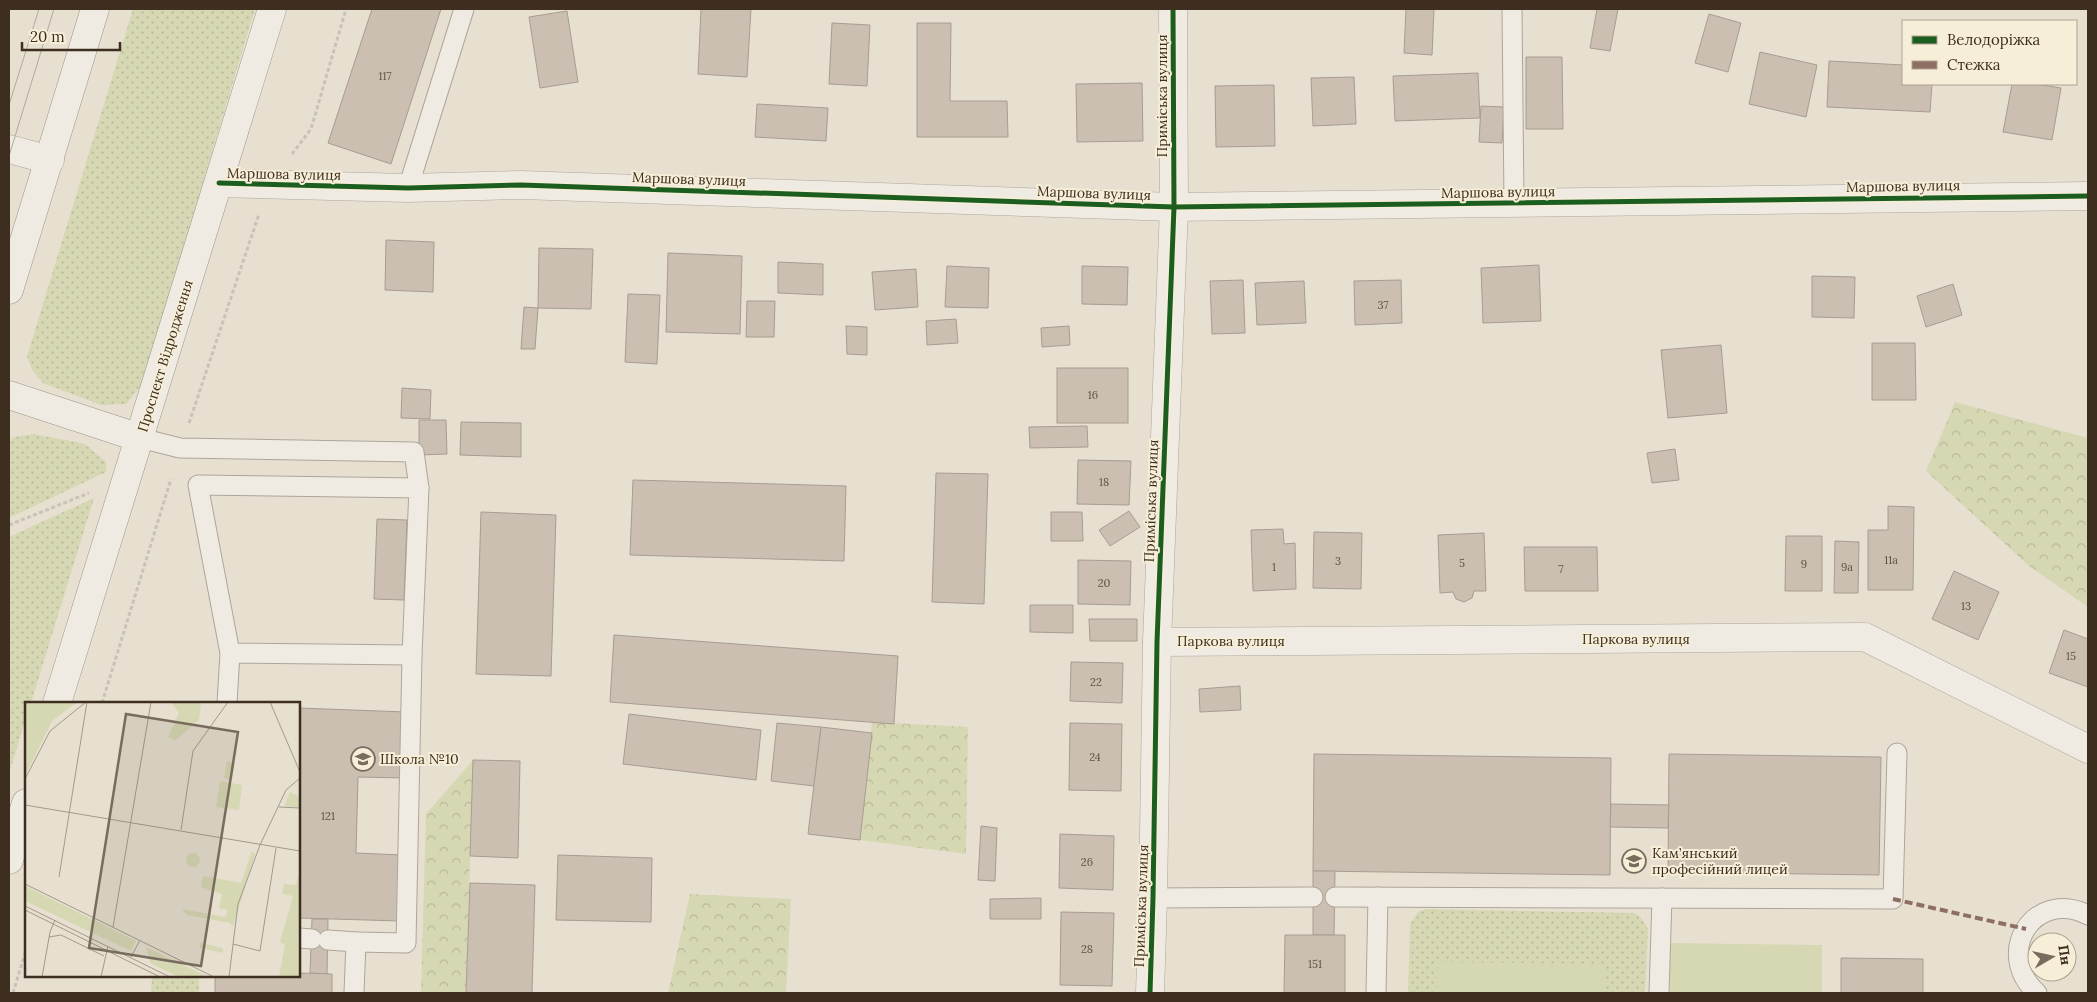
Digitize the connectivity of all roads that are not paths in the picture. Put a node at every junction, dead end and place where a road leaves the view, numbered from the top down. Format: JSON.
{"nodes":[{"id":1,"x":95,"y":9,"type":"edge"},
{"id":2,"x":272,"y":9,"type":"edge"},
{"id":3,"x":464,"y":9,"type":"edge"},
{"id":4,"x":1173,"y":9,"type":"edge"},
{"id":5,"x":1512,"y":9,"type":"edge"},
{"id":6,"x":9,"y":149,"type":"edge"},
{"id":7,"x":50,"y":160,"type":"junction"},
{"id":8,"x":219,"y":183,"type":"junction"},
{"id":9,"x":408,"y":188,"type":"junction"},
{"id":10,"x":2088,"y":196,"type":"edge"},
{"id":11,"x":1514,"y":203,"type":"junction"},
{"id":12,"x":1174,"y":207,"type":"junction"},
{"id":13,"x":9,"y":290,"type":"edge"},
{"id":14,"x":9,"y":395,"type":"edge"},
{"id":15,"x":140,"y":438,"type":"junction"},
{"id":16,"x":419,"y":488,"type":"junction"},
{"id":17,"x":1157,"y":642,"type":"junction"},
{"id":18,"x":230,"y":653,"type":"junction"},
{"id":19,"x":412,"y":655,"type":"junction"},
{"id":20,"x":57,"y":702,"type":"edge"},
{"id":21,"x":227,"y":702,"type":"edge"},
{"id":22,"x":2088,"y":749,"type":"edge"},
{"id":23,"x":1896,"y":753,"type":"dead end"},
{"id":24,"x":25,"y":806,"type":"edge"},
{"id":25,"x":9,"y":860,"type":"edge"},
{"id":26,"x":1313,"y":896,"type":"dead end"},
{"id":27,"x":1335,"y":897,"type":"dead end"},
{"id":28,"x":1378,"y":897,"type":"junction"},
{"id":29,"x":1153,"y":898,"type":"junction"},
{"id":30,"x":1662,"y":898,"type":"junction"},
{"id":31,"x":2088,"y":915,"type":"edge"},
{"id":32,"x":313,"y":939,"type":"edge"},
{"id":33,"x":356,"y":942,"type":"junction"},
{"id":34,"x":354,"y":993,"type":"edge"},
{"id":35,"x":1150,"y":993,"type":"edge"},
{"id":36,"x":1376,"y":993,"type":"edge"},
{"id":37,"x":1659,"y":993,"type":"edge"},
{"id":38,"x":2038,"y":993,"type":"edge"}],
"edges":[{"from":1,"to":7,"type":"street"},
{"from":2,"to":8,"type":"street","name":"Проспект Відродження"},
{"from":3,"to":9,"type":"lane"},
{"from":4,"to":12,"type":"street","name":"Приміська вулиця"},
{"from":5,"to":11,"type":"lane"},
{"from":6,"to":7,"type":"street"},
{"from":7,"to":13,"type":"street"},
{"from":8,"to":9,"type":"street","name":"Маршова вулиця"},
{"from":8,"to":15,"type":"street","name":"Проспект Відродження"},
{"from":9,"to":12,"type":"street","name":"Маршова вулиця"},
{"from":10,"to":11,"type":"street","name":"Маршова вулиця"},
{"from":11,"to":12,"type":"street","name":"Маршова вулиця"},
{"from":12,"to":17,"type":"street","name":"Приміська вулиця"},
{"from":14,"to":15,"type":"street"},
{"from":15,"to":16,"type":"lane"},
{"from":15,"to":20,"type":"street","name":"Проспект Відродження"},
{"from":16,"to":18,"type":"lane"},
{"from":16,"to":19,"type":"lane"},
{"from":17,"to":22,"type":"street","name":"Паркова вулиця"},
{"from":17,"to":29,"type":"street","name":"Приміська вулиця"},
{"from":18,"to":19,"type":"lane"},
{"from":18,"to":21,"type":"lane"},
{"from":19,"to":33,"type":"lane"},
{"from":23,"to":30,"type":"lane"},
{"from":24,"to":25,"type":"street"},
{"from":26,"to":29,"type":"lane"},
{"from":27,"to":28,"type":"lane"},
{"from":28,"to":30,"type":"lane"},
{"from":28,"to":36,"type":"lane"},
{"from":29,"to":35,"type":"street","name":"Приміська вулиця"},
{"from":30,"to":37,"type":"lane"},
{"from":31,"to":38,"type":"lane"},
{"from":32,"to":33,"type":"lane"},
{"from":33,"to":34,"type":"lane"}]}
